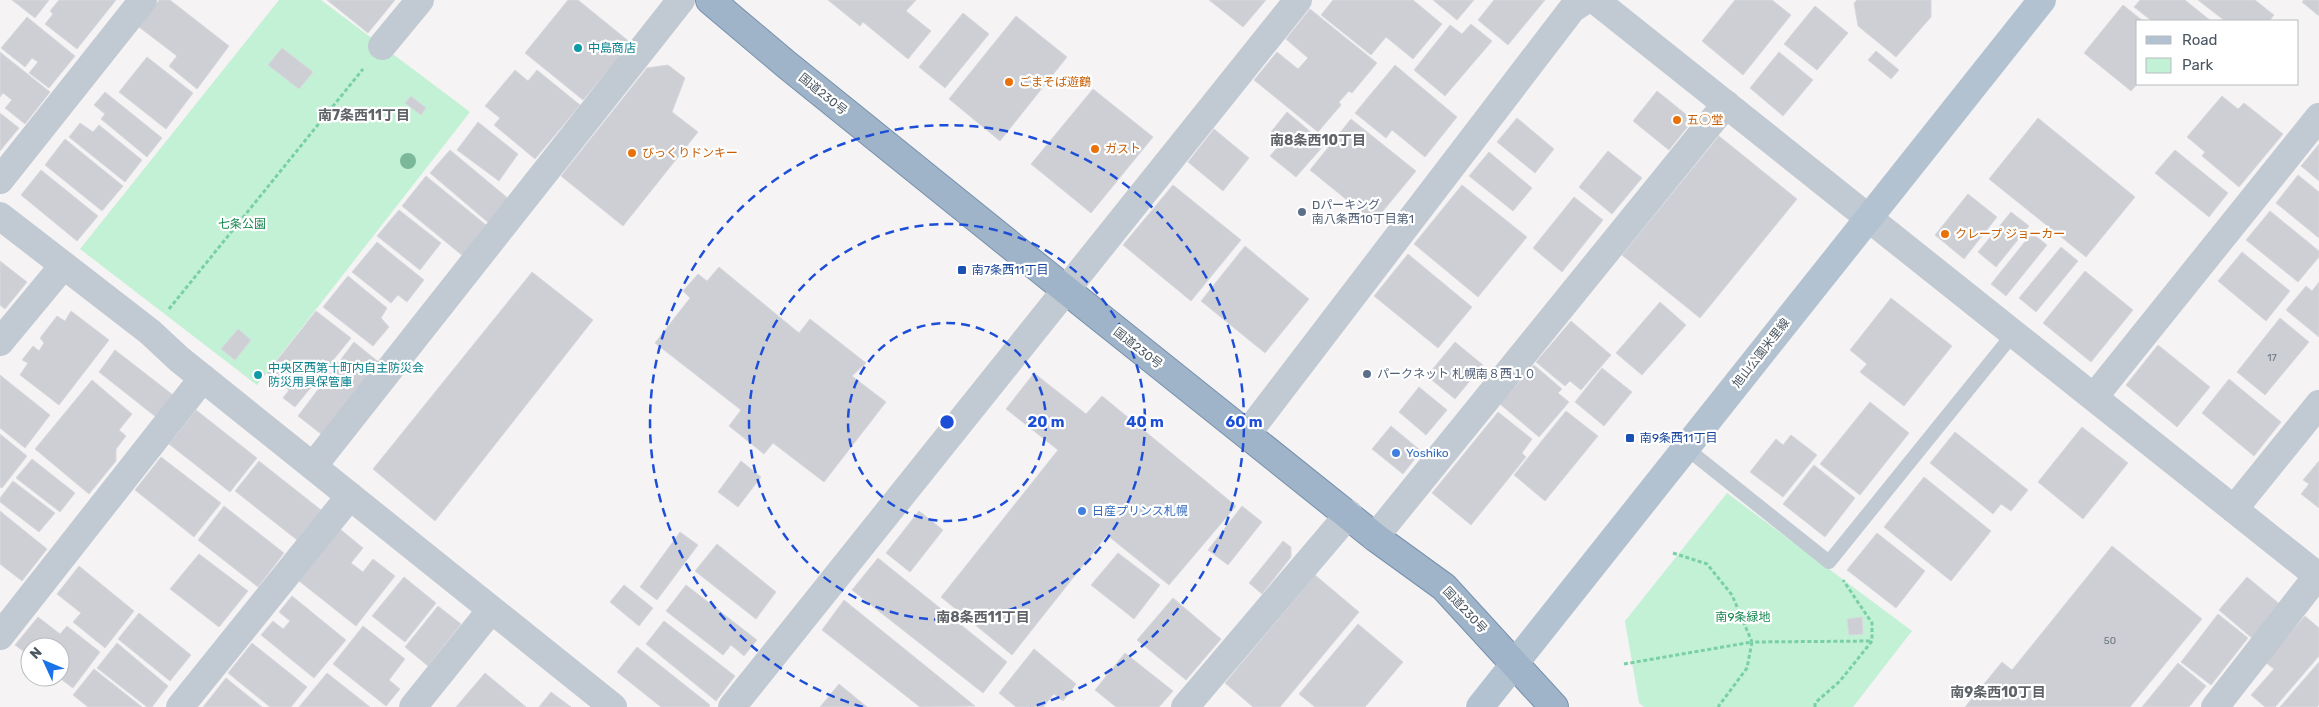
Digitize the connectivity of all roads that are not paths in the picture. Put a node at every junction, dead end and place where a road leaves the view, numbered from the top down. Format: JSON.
{"nodes":[{"id":1,"x":143,"y":0,"type":"edge"},
{"id":2,"x":420,"y":0,"type":"edge"},
{"id":3,"x":682,"y":0,"type":"edge"},
{"id":4,"x":710,"y":0,"type":"edge"},
{"id":5,"x":1298,"y":0,"type":"edge"},
{"id":6,"x":1586,"y":0,"type":"edge"},
{"id":7,"x":1595,"y":0,"type":"edge"},
{"id":8,"x":2042,"y":0,"type":"edge"},
{"id":9,"x":382,"y":46,"type":"road end"},
{"id":10,"x":1726,"y":104,"type":"junction"},
{"id":11,"x":2319,"y":117,"type":"edge"},
{"id":12,"x":0,"y":180,"type":"edge"},
{"id":13,"x":0,"y":216,"type":"edge"},
{"id":14,"x":1868,"y":217,"type":"junction"},
{"id":15,"x":63,"y":266,"type":"junction"},
{"id":16,"x":1066,"y":290,"type":"junction"},
{"id":17,"x":2014,"y":333,"type":"junction"},
{"id":18,"x":0,"y":342,"type":"edge"},
{"id":19,"x":203,"y":378,"type":"junction"},
{"id":20,"x":2094,"y":397,"type":"junction"},
{"id":21,"x":2319,"y":404,"type":"edge"},
{"id":22,"x":1247,"y":434,"type":"junction"},
{"id":23,"x":1686,"y":448,"type":"junction"},
{"id":24,"x":314,"y":465,"type":"junction"},
{"id":25,"x":350,"y":496,"type":"junction"},
{"id":26,"x":2234,"y":509,"type":"junction"},
{"id":27,"x":1349,"y":514,"type":"junction"},
{"id":28,"x":1375,"y":537,"type":"junction"},
{"id":29,"x":2318,"y":576,"type":"edge"},
{"id":30,"x":491,"y":610,"type":"junction"},
{"id":31,"x":0,"y":636,"type":"edge"},
{"id":32,"x":1514,"y":663,"type":"junction"},
{"id":33,"x":180,"y":707,"type":"edge"},
{"id":34,"x":413,"y":707,"type":"edge"},
{"id":35,"x":613,"y":707,"type":"edge"},
{"id":36,"x":732,"y":707,"type":"edge"},
{"id":37,"x":1184,"y":707,"type":"edge"},
{"id":38,"x":1480,"y":707,"type":"edge"},
{"id":39,"x":1554,"y":707,"type":"edge"},
{"id":40,"x":2215,"y":707,"type":"edge"}],
"edges":[{"from":1,"to":12,"type":"street"},
{"from":2,"to":9,"type":"street"},
{"from":3,"to":24,"type":"street"},
{"from":4,"to":16,"type":"highway","name":"国道230号"},
{"from":5,"to":16,"type":"street"},
{"from":6,"to":22,"type":"street"},
{"from":7,"to":10,"type":"street"},
{"from":8,"to":14,"type":"main road","name":"旭山公園米里線"},
{"from":10,"to":14,"type":"street"},
{"from":10,"to":28,"type":"street"},
{"from":11,"to":20,"type":"street"},
{"from":13,"to":15,"type":"street"},
{"from":14,"to":17,"type":"street"},
{"from":14,"to":23,"type":"main road","name":"旭山公園米里線"},
{"from":15,"to":18,"type":"street"},
{"from":15,"to":19,"type":"street"},
{"from":16,"to":22,"type":"highway","name":"国道230号"},
{"from":16,"to":36,"type":"street"},
{"from":17,"to":20,"type":"street"},
{"from":17,"to":23,"type":"lane"},
{"from":19,"to":24,"type":"street"},
{"from":19,"to":31,"type":"street"},
{"from":20,"to":26,"type":"street"},
{"from":21,"to":26,"type":"street"},
{"from":22,"to":27,"type":"highway","name":"国道230号"},
{"from":23,"to":32,"type":"main road","name":"旭山公園米里線"},
{"from":24,"to":25,"type":"street"},
{"from":25,"to":30,"type":"street"},
{"from":25,"to":33,"type":"street"},
{"from":26,"to":29,"type":"street"},
{"from":27,"to":28,"type":"highway","name":"国道230号"},
{"from":27,"to":37,"type":"street"},
{"from":28,"to":32,"type":"highway","name":"国道230号"},
{"from":29,"to":40,"type":"street"},
{"from":30,"to":34,"type":"street"},
{"from":30,"to":35,"type":"street"},
{"from":32,"to":38,"type":"main road","name":"旭山公園米里線"},
{"from":32,"to":39,"type":"highway","name":"国道230号"}]}
